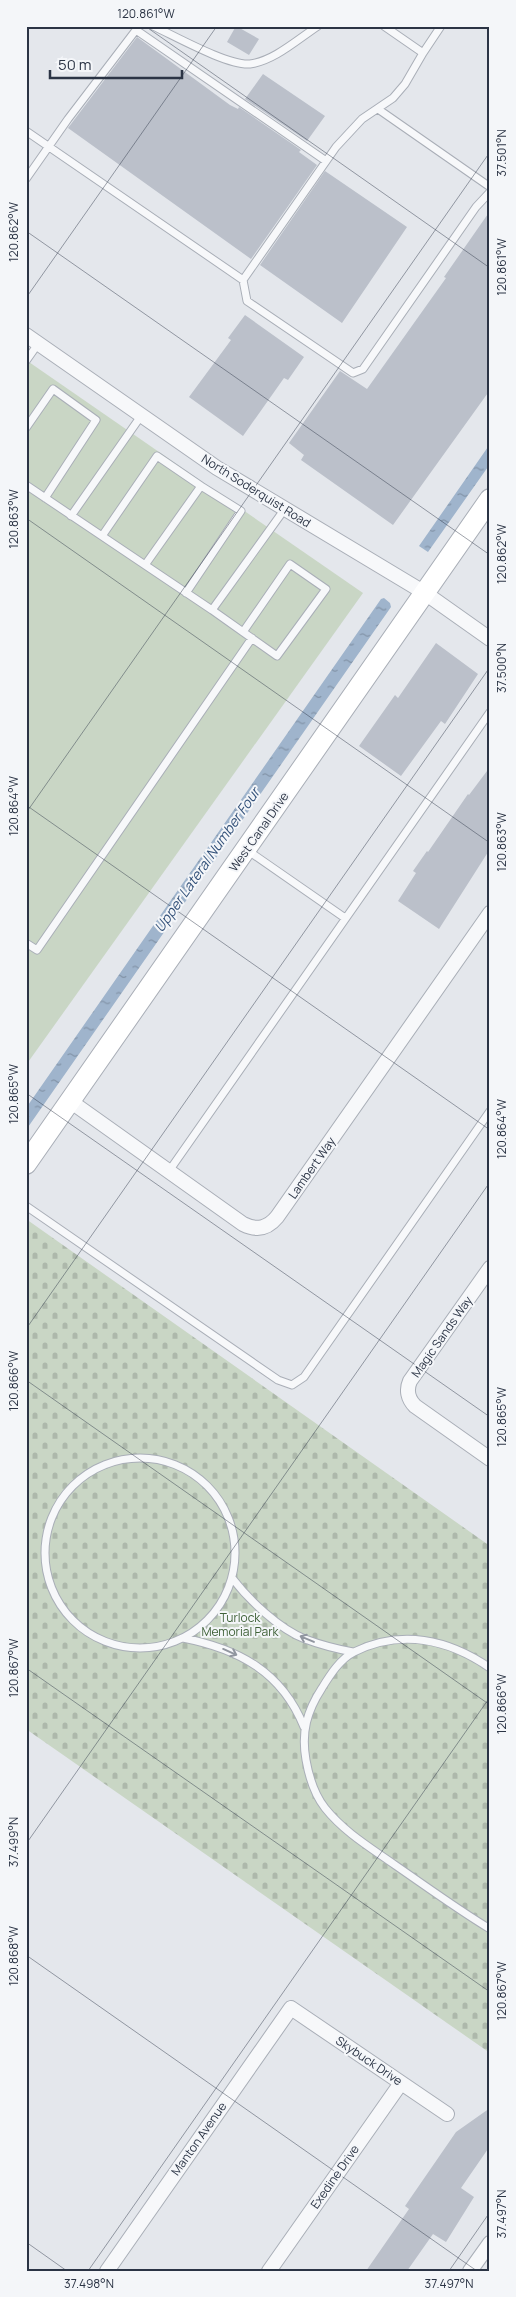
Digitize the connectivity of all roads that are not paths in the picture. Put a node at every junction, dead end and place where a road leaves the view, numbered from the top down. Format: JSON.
{"nodes":[{"id":1,"x":153,"y":26,"type":"edge"},
{"id":2,"x":318,"y":26,"type":"edge"},
{"id":3,"x":384,"y":26,"type":"edge"},
{"id":4,"x":441,"y":26,"type":"edge"},
{"id":5,"x":137,"y":28,"type":"edge"},
{"id":6,"x":423,"y":53,"type":"junction"},
{"id":7,"x":378,"y":109,"type":"junction"},
{"id":8,"x":26,"y":131,"type":"edge"},
{"id":9,"x":49,"y":146,"type":"junction"},
{"id":10,"x":326,"y":161,"type":"junction"},
{"id":11,"x":26,"y":179,"type":"edge"},
{"id":12,"x":490,"y":188,"type":"edge"},
{"id":13,"x":490,"y":192,"type":"edge"},
{"id":14,"x":242,"y":280,"type":"junction"},
{"id":15,"x":26,"y":336,"type":"edge"},
{"id":16,"x":38,"y":344,"type":"junction"},
{"id":17,"x":26,"y":361,"type":"edge"},
{"id":18,"x":141,"y":416,"type":"junction"},
{"id":19,"x":26,"y":428,"type":"edge"},
{"id":20,"x":26,"y":485,"type":"edge"},
{"id":21,"x":202,"y":486,"type":"junction"},
{"id":22,"x":45,"y":498,"type":"junction"},
{"id":23,"x":490,"y":499,"type":"edge"},
{"id":24,"x":284,"y":510,"type":"junction"},
{"id":25,"x":72,"y":516,"type":"junction"},
{"id":26,"x":102,"y":536,"type":"junction"},
{"id":27,"x":146,"y":565,"type":"junction"},
{"id":28,"x":186,"y":593,"type":"junction"},
{"id":29,"x":425,"y":593,"type":"junction"},
{"id":30,"x":212,"y":610,"type":"junction"},
{"id":31,"x":243,"y":632,"type":"junction"},
{"id":32,"x":252,"y":638,"type":"junction"},
{"id":33,"x":490,"y":639,"type":"edge"},
{"id":34,"x":490,"y":712,"type":"edge"},
{"id":35,"x":246,"y":849,"type":"junction"},
{"id":36,"x":490,"y":913,"type":"edge"},
{"id":37,"x":345,"y":918,"type":"junction"},
{"id":38,"x":26,"y":943,"type":"edge"},
{"id":39,"x":70,"y":1101,"type":"junction"},
{"id":40,"x":490,"y":1111,"type":"edge"},
{"id":41,"x":26,"y":1164,"type":"edge"},
{"id":42,"x":169,"y":1171,"type":"junction"},
{"id":43,"x":26,"y":1206,"type":"edge"},
{"id":44,"x":490,"y":1268,"type":"edge"},
{"id":45,"x":490,"y":1459,"type":"edge"},
{"id":46,"x":232,"y":1578,"type":"junction"},
{"id":47,"x":183,"y":1638,"type":"junction"},
{"id":48,"x":354,"y":1652,"type":"junction"},
{"id":49,"x":490,"y":1668,"type":"edge"},
{"id":50,"x":304,"y":1727,"type":"junction"},
{"id":51,"x":490,"y":1929,"type":"edge"},
{"id":52,"x":292,"y":2008,"type":"joint"},
{"id":53,"x":401,"y":2083,"type":"junction"},
{"id":54,"x":447,"y":2114,"type":"dead end"},
{"id":55,"x":490,"y":2243,"type":"edge"},
{"id":56,"x":107,"y":2271,"type":"edge"},
{"id":57,"x":269,"y":2271,"type":"edge"},
{"id":58,"x":470,"y":2271,"type":"edge"}],
"edges":[{"from":1,"to":2,"type":"lane"},
{"from":3,"to":6,"type":"lane"},
{"from":4,"to":6,"type":"lane"},
{"from":5,"to":9,"type":"lane"},
{"from":5,"to":10,"type":"lane"},
{"from":6,"to":7,"type":"lane"},
{"from":7,"to":10,"type":"lane"},
{"from":7,"to":12,"type":"lane"},
{"from":8,"to":9,"type":"lane"},
{"from":9,"to":11,"type":"lane"},
{"from":9,"to":14,"type":"lane"},
{"from":10,"to":14,"type":"lane"},
{"from":13,"to":14,"type":"lane"},
{"from":15,"to":16,"type":"street","name":"North Soderquist Road"},
{"from":16,"to":17,"type":"lane"},
{"from":16,"to":18,"type":"street","name":"North Soderquist Road"},
{"from":18,"to":24,"type":"street","name":"North Soderquist Road"},
{"from":18,"to":25,"type":"lane"},
{"from":19,"to":22,"type":"lane"},
{"from":20,"to":22,"type":"lane"},
{"from":21,"to":26,"type":"lane"},
{"from":21,"to":27,"type":"lane"},
{"from":21,"to":28,"type":"lane"},
{"from":22,"to":25,"type":"lane"},
{"from":23,"to":29,"type":"street","name":"West Canal Drive"},
{"from":24,"to":29,"type":"street","name":"North Soderquist Road"},
{"from":24,"to":30,"type":"lane"},
{"from":25,"to":26,"type":"lane"},
{"from":26,"to":27,"type":"lane"},
{"from":27,"to":28,"type":"lane"},
{"from":28,"to":30,"type":"lane"},
{"from":29,"to":33,"type":"street","name":"North Soderquist Road"},
{"from":29,"to":35,"type":"street","name":"West Canal Drive"},
{"from":30,"to":31,"type":"lane"},
{"from":31,"to":32,"type":"lane"},
{"from":31,"to":32,"type":"lane"},
{"from":32,"to":38,"type":"lane"},
{"from":34,"to":37,"type":"lane"},
{"from":35,"to":37,"type":"lane"},
{"from":35,"to":39,"type":"street","name":"West Canal Drive"},
{"from":36,"to":42,"type":"street","name":"Lambert Way"},
{"from":37,"to":42,"type":"lane"},
{"from":39,"to":41,"type":"street","name":"West Canal Drive"},
{"from":39,"to":42,"type":"street","name":"Lambert Way"},
{"from":40,"to":43,"type":"lane"},
{"from":44,"to":45,"type":"street","name":"Magic Sands Way"},
{"from":46,"to":47,"type":"lane"},
{"from":46,"to":47,"type":"lane"},
{"from":48,"to":46,"type":"lane","one_way":true},
{"from":47,"to":50,"type":"lane","one_way":true},
{"from":48,"to":49,"type":"lane"},
{"from":48,"to":50,"type":"lane"},
{"from":50,"to":51,"type":"lane"},
{"from":52,"to":53,"type":"street","name":"Skybuck Drive"},
{"from":52,"to":56,"type":"street","name":"Manton Avenue"},
{"from":53,"to":54,"type":"street","name":"Skybuck Drive"},
{"from":53,"to":57,"type":"street","name":"Exedine Drive"},
{"from":55,"to":58,"type":"street"}]}
